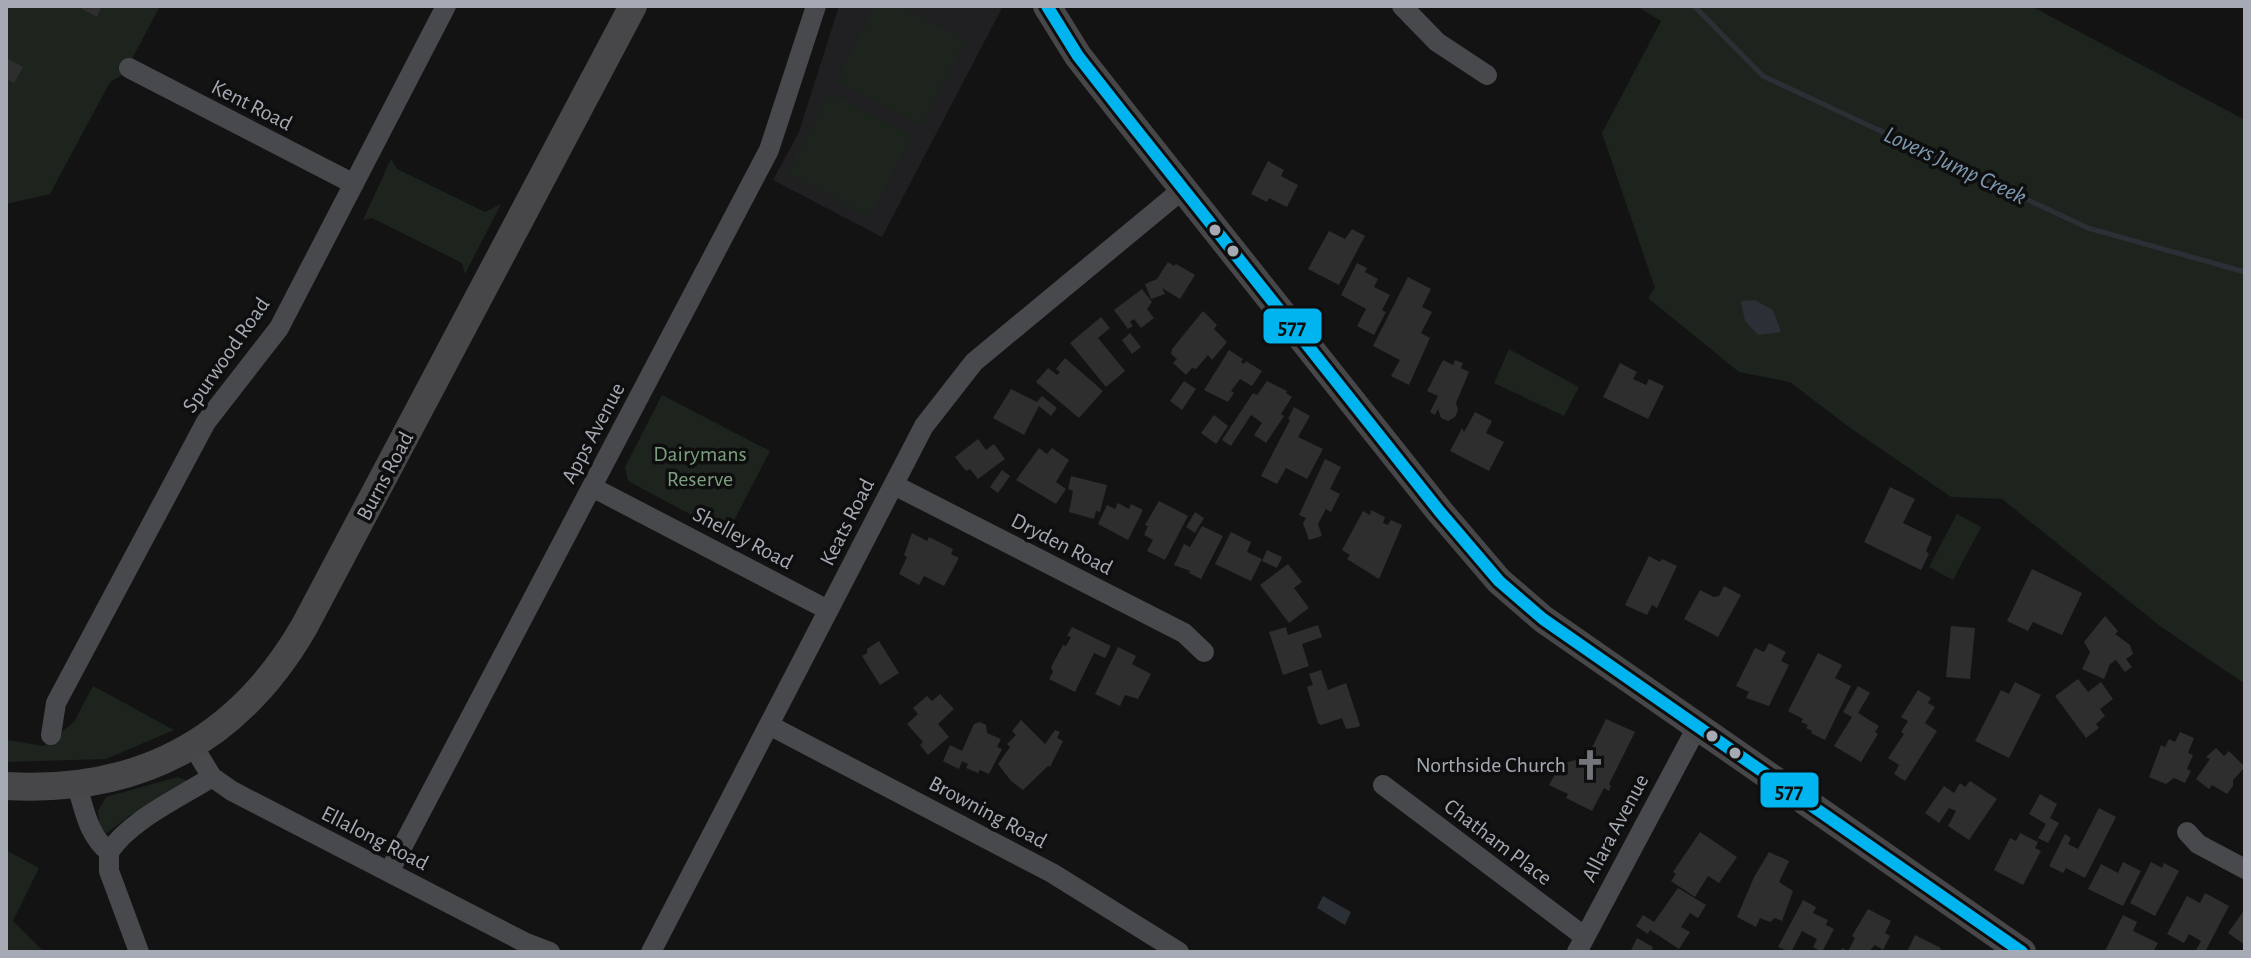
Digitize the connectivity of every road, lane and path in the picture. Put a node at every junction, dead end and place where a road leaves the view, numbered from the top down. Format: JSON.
{"nodes":[{"id":1,"x":446,"y":6,"type":"edge"},
{"id":2,"x":633,"y":6,"type":"edge"},
{"id":3,"x":816,"y":6,"type":"edge"},
{"id":4,"x":1047,"y":6,"type":"edge"},
{"id":5,"x":1402,"y":6,"type":"edge"},
{"id":6,"x":129,"y":68,"type":"dead end"},
{"id":7,"x":1487,"y":75,"type":"dead end"},
{"id":8,"x":354,"y":184,"type":"junction"},
{"id":9,"x":1183,"y":189,"type":"junction"},
{"id":10,"x":894,"y":485,"type":"junction"},
{"id":11,"x":592,"y":487,"type":"junction"},
{"id":12,"x":828,"y":610,"type":"junction"},
{"id":13,"x":1204,"y":652,"type":"dead end"},
{"id":14,"x":769,"y":725,"type":"junction"},
{"id":15,"x":1697,"y":727,"type":"junction"},
{"id":16,"x":51,"y":735,"type":"dead end"},
{"id":17,"x":193,"y":746,"type":"junction"},
{"id":18,"x":212,"y":777,"type":"junction"},
{"id":19,"x":1383,"y":785,"type":"dead end"},
{"id":20,"x":6,"y":786,"type":"edge"},
{"id":21,"x":77,"y":786,"type":"junction"},
{"id":22,"x":2187,"y":832,"type":"dead end"},
{"id":23,"x":109,"y":852,"type":"junction"},
{"id":24,"x":2245,"y":869,"type":"edge"},
{"id":25,"x":389,"y":872,"type":"junction"},
{"id":26,"x":1581,"y":944,"type":"edge"},
{"id":27,"x":139,"y":952,"type":"edge"},
{"id":28,"x":550,"y":952,"type":"edge"},
{"id":29,"x":651,"y":952,"type":"edge"},
{"id":30,"x":1179,"y":952,"type":"edge"},
{"id":31,"x":2022,"y":952,"type":"edge"}],
"edges":[{"from":1,"to":8,"type":"street","name":"Spurwood Road"},
{"from":2,"to":17,"type":"main road","name":"Burns Road"},
{"from":3,"to":11,"type":"street","name":"Apps Avenue"},
{"from":4,"to":9,"type":"main road"},
{"from":5,"to":7,"type":"street"},
{"from":6,"to":8,"type":"street","name":"Kent Road"},
{"from":8,"to":16,"type":"street","name":"Spurwood Road"},
{"from":9,"to":10,"type":"street","name":"Keats Road"},
{"from":9,"to":15,"type":"main road"},
{"from":10,"to":12,"type":"street","name":"Keats Road"},
{"from":10,"to":13,"type":"street","name":"Dryden Road"},
{"from":11,"to":12,"type":"street","name":"Shelley Road"},
{"from":11,"to":25,"type":"street","name":"Apps Avenue"},
{"from":12,"to":14,"type":"street","name":"Keats Road"},
{"from":14,"to":29,"type":"street","name":"Keats Road"},
{"from":14,"to":30,"type":"street","name":"Browning Road"},
{"from":15,"to":26,"type":"street","name":"Allara Avenue"},
{"from":15,"to":31,"type":"main road"},
{"from":17,"to":18,"type":"street","name":"Ellalong Road"},
{"from":17,"to":21,"type":"main road","name":"Burns Road"},
{"from":18,"to":23,"type":"street"},
{"from":18,"to":25,"type":"street","name":"Ellalong Road"},
{"from":19,"to":26,"type":"street","name":"Chatham Place"},
{"from":20,"to":21,"type":"main road","name":"Burns Road"},
{"from":21,"to":23,"type":"street"},
{"from":22,"to":24,"type":"street"},
{"from":23,"to":27,"type":"street"},
{"from":25,"to":28,"type":"street","name":"Ellalong Road"}]}
